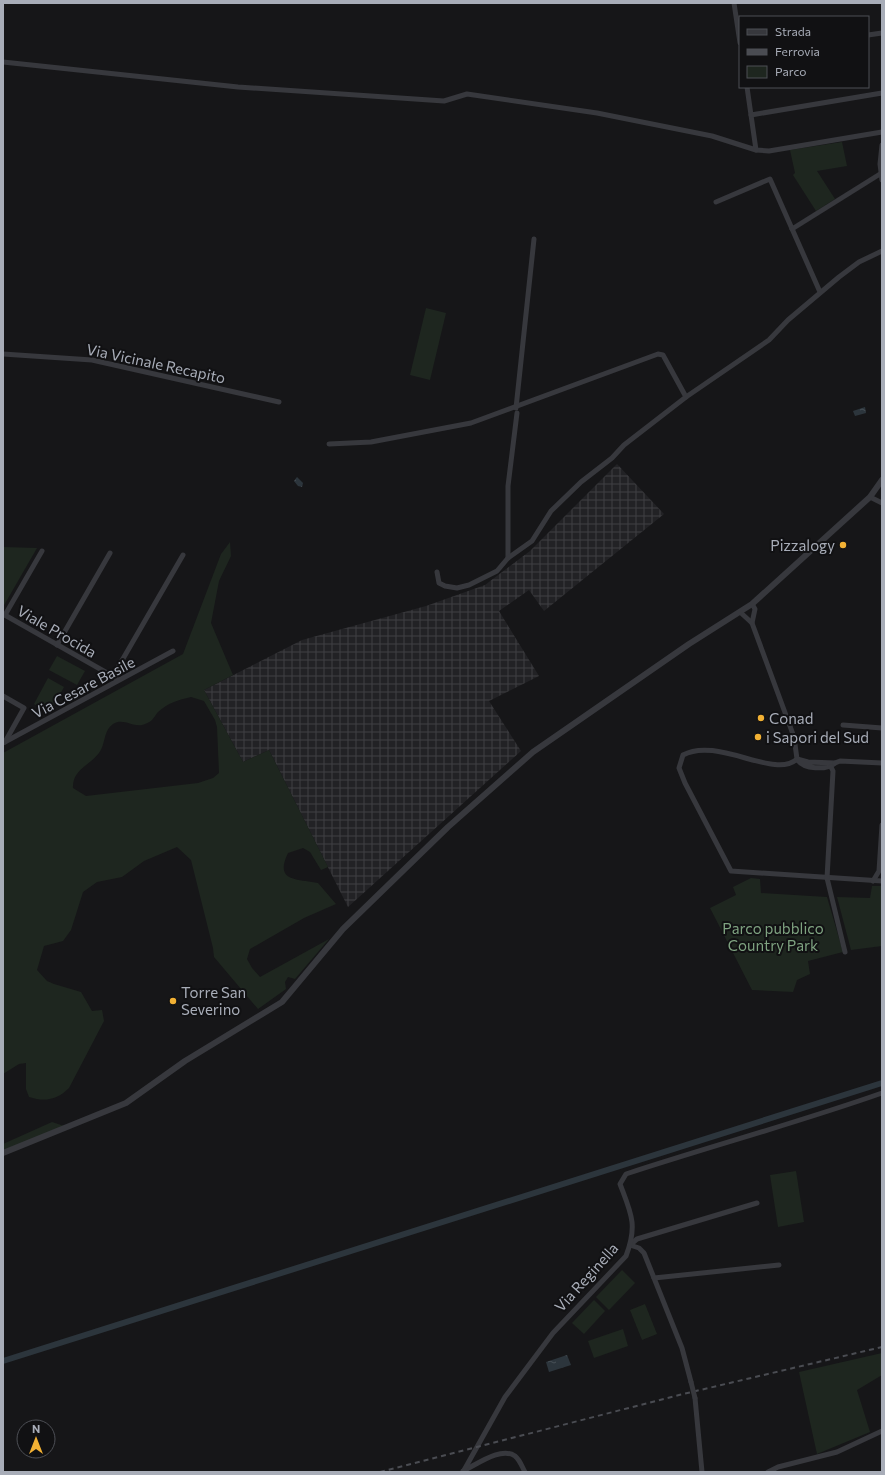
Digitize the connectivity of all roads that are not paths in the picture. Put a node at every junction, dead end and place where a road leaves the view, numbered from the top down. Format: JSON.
{"nodes":[{"id":1,"x":734,"y":3,"type":"edge"},
{"id":2,"x":882,"y":33,"type":"edge"},
{"id":3,"x":869,"y":35,"type":"edge"},
{"id":4,"x":739,"y":36,"type":"edge"},
{"id":5,"x":3,"y":62,"type":"edge"},
{"id":6,"x":747,"y":88,"type":"edge"},
{"id":7,"x":882,"y":93,"type":"edge"},
{"id":8,"x":751,"y":115,"type":"junction"},
{"id":9,"x":882,"y":132,"type":"edge"},
{"id":10,"x":882,"y":145,"type":"edge"},
{"id":11,"x":756,"y":150,"type":"junction"},
{"id":12,"x":880,"y":174,"type":"junction"},
{"id":13,"x":882,"y":180,"type":"edge"},
{"id":14,"x":716,"y":202,"type":"dead end"},
{"id":15,"x":792,"y":229,"type":"junction"},
{"id":16,"x":534,"y":239,"type":"dead end"},
{"id":17,"x":882,"y":251,"type":"edge"},
{"id":18,"x":820,"y":292,"type":"junction"},
{"id":19,"x":3,"y":354,"type":"edge"},
{"id":20,"x":686,"y":397,"type":"junction"},
{"id":21,"x":279,"y":402,"type":"dead end"},
{"id":22,"x":516,"y":411,"type":"junction"},
{"id":23,"x":329,"y":444,"type":"dead end"},
{"id":24,"x":882,"y":480,"type":"edge"},
{"id":25,"x":870,"y":497,"type":"junction"},
{"id":26,"x":882,"y":503,"type":"edge"},
{"id":27,"x":42,"y":552,"type":"dead end"},
{"id":28,"x":110,"y":553,"type":"dead end"},
{"id":29,"x":183,"y":555,"type":"dead end"},
{"id":30,"x":508,"y":558,"type":"junction"},
{"id":31,"x":437,"y":572,"type":"dead end"},
{"id":32,"x":752,"y":604,"type":"junction"},
{"id":33,"x":740,"y":612,"type":"junction"},
{"id":34,"x":4,"y":615,"type":"edge"},
{"id":35,"x":752,"y":623,"type":"junction"},
{"id":36,"x":57,"y":645,"type":"junction"},
{"id":37,"x":174,"y":651,"type":"dead end"},
{"id":38,"x":113,"y":676,"type":"junction"},
{"id":39,"x":120,"y":680,"type":"junction"},
{"id":40,"x":3,"y":696,"type":"edge"},
{"id":41,"x":843,"y":726,"type":"dead end"},
{"id":42,"x":882,"y":728,"type":"edge"},
{"id":43,"x":4,"y":743,"type":"edge"},
{"id":44,"x":797,"y":759,"type":"junction"},
{"id":45,"x":882,"y":763,"type":"edge"},
{"id":46,"x":833,"y":765,"type":"junction"},
{"id":47,"x":882,"y":825,"type":"edge"},
{"id":48,"x":827,"y":878,"type":"junction"},
{"id":49,"x":873,"y":881,"type":"junction"},
{"id":50,"x":882,"y":882,"type":"edge"},
{"id":51,"x":845,"y":952,"type":"dead end"},
{"id":52,"x":882,"y":1092,"type":"edge"},
{"id":53,"x":3,"y":1153,"type":"edge"},
{"id":54,"x":757,"y":1203,"type":"dead end"},
{"id":55,"x":630,"y":1245,"type":"junction"},
{"id":56,"x":779,"y":1265,"type":"dead end"},
{"id":57,"x":654,"y":1278,"type":"junction"},
{"id":58,"x":882,"y":1431,"type":"edge"},
{"id":59,"x":463,"y":1472,"type":"edge"},
{"id":60,"x":525,"y":1472,"type":"edge"},
{"id":61,"x":702,"y":1472,"type":"edge"},
{"id":62,"x":768,"y":1472,"type":"edge"}],
"edges":[{"from":1,"to":4,"type":"street"},
{"from":2,"to":3,"type":"street"},
{"from":5,"to":11,"type":"street"},
{"from":6,"to":8,"type":"street"},
{"from":7,"to":8,"type":"street"},
{"from":8,"to":11,"type":"street"},
{"from":9,"to":11,"type":"street"},
{"from":10,"to":12,"type":"street"},
{"from":12,"to":13,"type":"street"},
{"from":12,"to":15,"type":"street"},
{"from":14,"to":15,"type":"street"},
{"from":15,"to":18,"type":"street"},
{"from":16,"to":22,"type":"street"},
{"from":17,"to":18,"type":"street"},
{"from":18,"to":20,"type":"street"},
{"from":19,"to":21,"type":"street","name":"Via Vicinale Recapito"},
{"from":20,"to":22,"type":"street"},
{"from":20,"to":30,"type":"street"},
{"from":22,"to":23,"type":"street"},
{"from":22,"to":30,"type":"street"},
{"from":24,"to":25,"type":"street"},
{"from":25,"to":26,"type":"street"},
{"from":25,"to":32,"type":"street"},
{"from":27,"to":34,"type":"street"},
{"from":28,"to":36,"type":"street"},
{"from":29,"to":38,"type":"street"},
{"from":30,"to":31,"type":"street"},
{"from":32,"to":33,"type":"street"},
{"from":32,"to":35,"type":"street"},
{"from":33,"to":35,"type":"street"},
{"from":33,"to":53,"type":"street"},
{"from":34,"to":36,"type":"street","name":"Viale Procida"},
{"from":35,"to":44,"type":"street"},
{"from":36,"to":38,"type":"street","name":"Viale Procida"},
{"from":37,"to":39,"type":"street","name":"Via Cesare Basile"},
{"from":38,"to":39,"type":"street","name":"Viale Procida"},
{"from":39,"to":43,"type":"street","name":"Via Cesare Basile"},
{"from":40,"to":43,"type":"street"},
{"from":41,"to":42,"type":"street"},
{"from":44,"to":46,"type":"street"},
{"from":44,"to":48,"type":"street"},
{"from":45,"to":46,"type":"street"},
{"from":46,"to":48,"type":"street"},
{"from":47,"to":49,"type":"street"},
{"from":48,"to":49,"type":"street"},
{"from":48,"to":51,"type":"street"},
{"from":49,"to":50,"type":"street"},
{"from":52,"to":55,"type":"street","name":"Via Reginella"},
{"from":54,"to":55,"type":"street"},
{"from":55,"to":57,"type":"street"},
{"from":55,"to":59,"type":"street","name":"Via Reginella"},
{"from":56,"to":57,"type":"street"},
{"from":57,"to":61,"type":"street","bridge":true},
{"from":58,"to":62,"type":"street"},
{"from":59,"to":60,"type":"street","name":"Via Reginella"}]}
